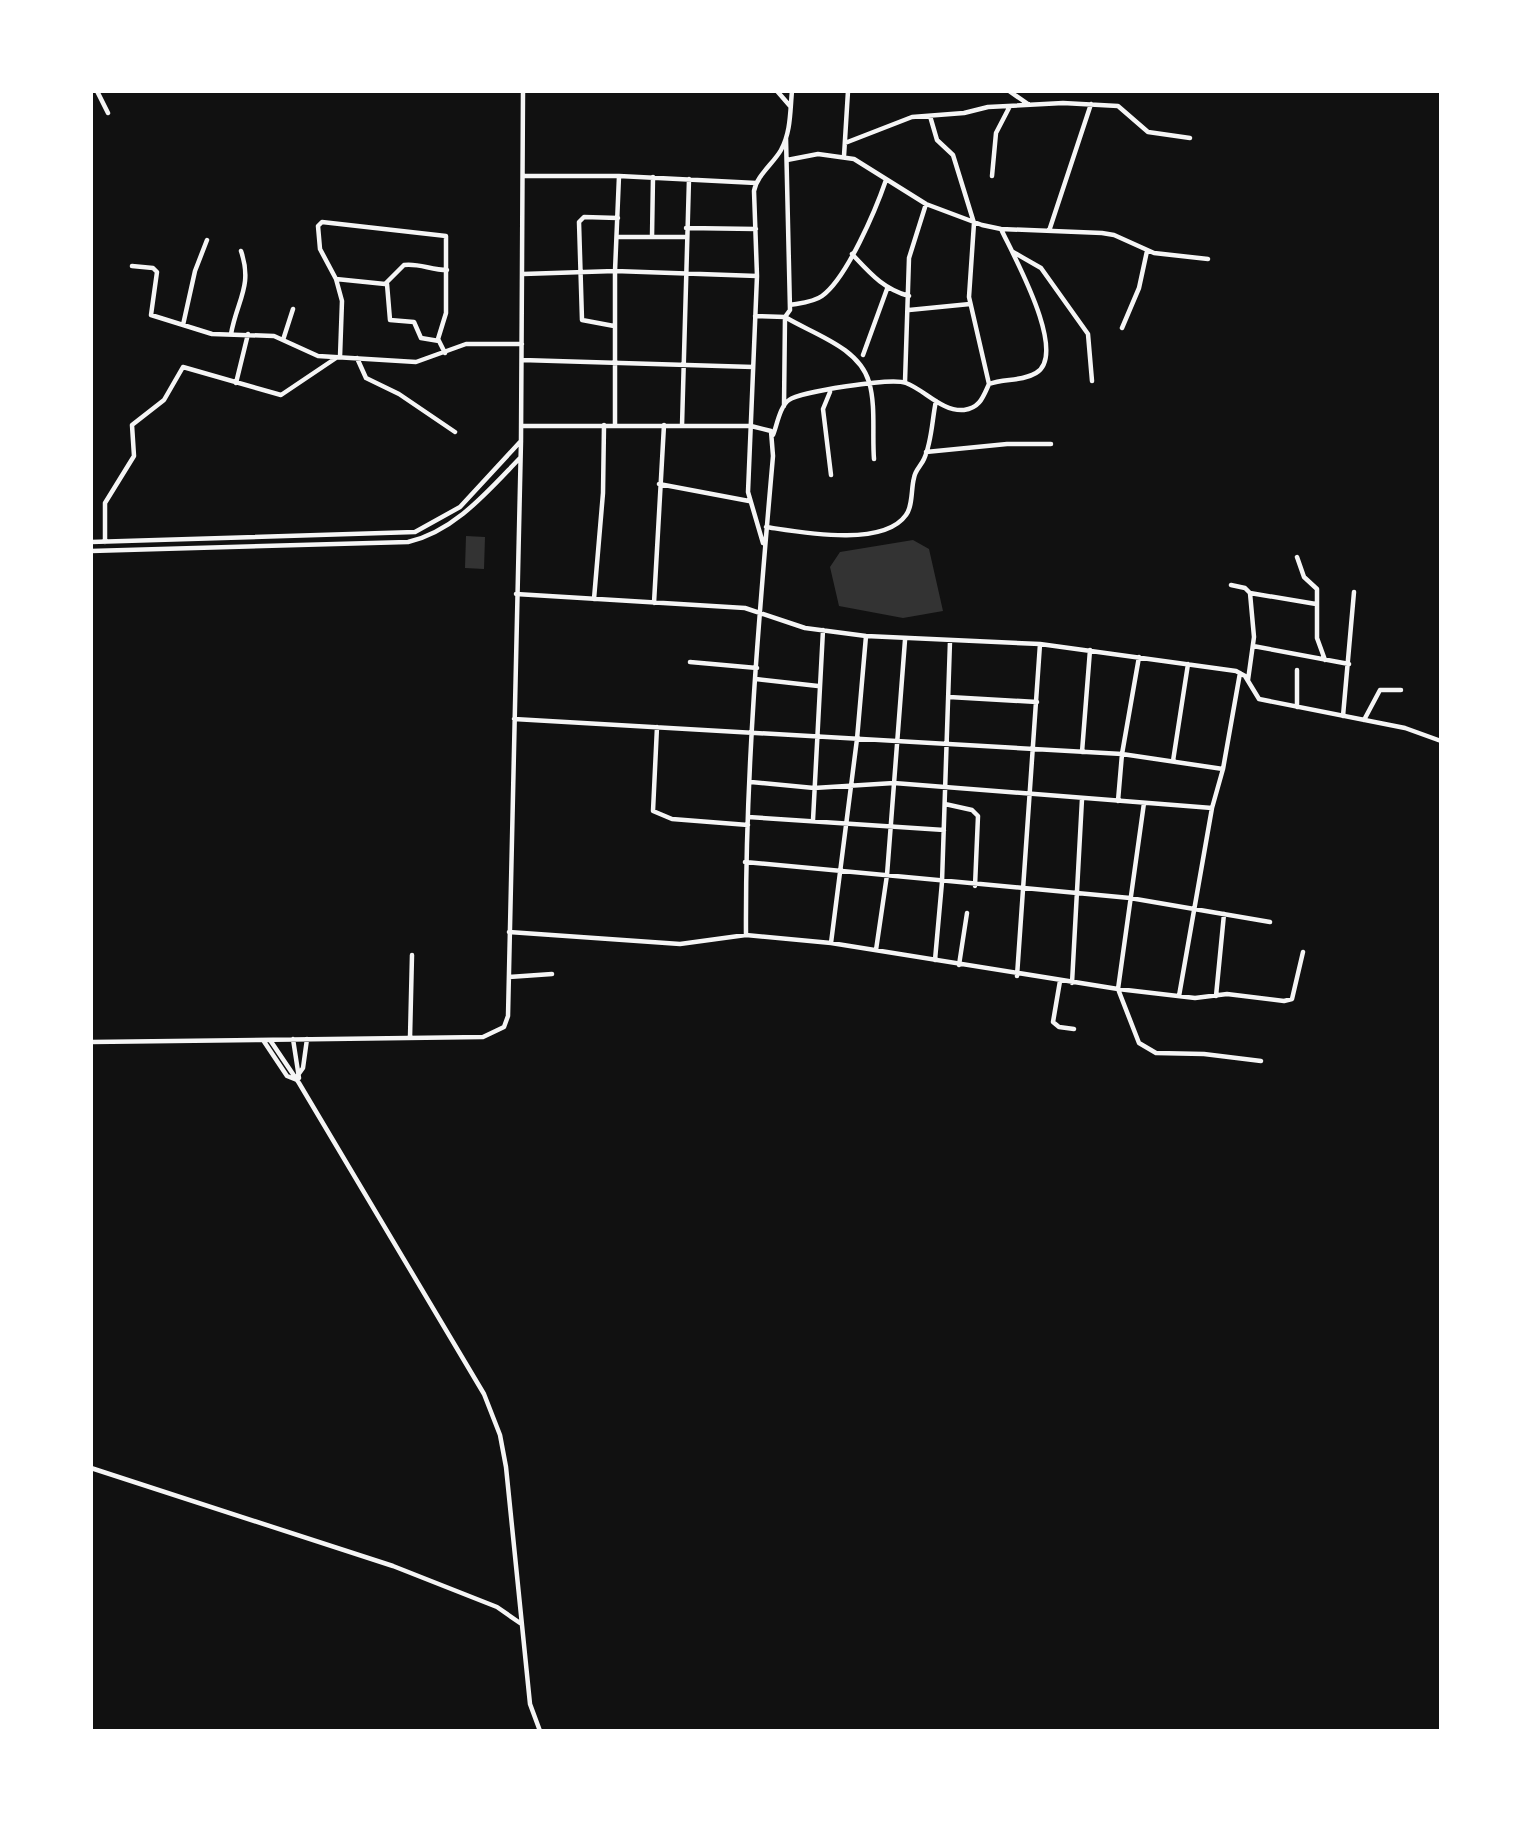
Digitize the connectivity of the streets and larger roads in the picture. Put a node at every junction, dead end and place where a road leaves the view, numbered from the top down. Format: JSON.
{"nodes":[{"id":1,"x":97,"y":91,"type":"edge"},
{"id":2,"x":523,"y":91,"type":"edge"},
{"id":3,"x":777,"y":91,"type":"edge"},
{"id":4,"x":792,"y":91,"type":"edge"},
{"id":5,"x":848,"y":91,"type":"edge"},
{"id":6,"x":1009,"y":91,"type":"edge"},
{"id":7,"x":1091,"y":104,"type":"junction"},
{"id":8,"x":1028,"y":105,"type":"junction"},
{"id":9,"x":791,"y":106,"type":"junction"},
{"id":10,"x":1011,"y":106,"type":"junction"},
{"id":11,"x":108,"y":113,"type":"dead end"},
{"id":12,"x":930,"y":116,"type":"junction"},
{"id":13,"x":786,"y":137,"type":"junction"},
{"id":14,"x":1190,"y":138,"type":"dead end"},
{"id":15,"x":845,"y":143,"type":"junction"},
{"id":16,"x":844,"y":156,"type":"junction"},
{"id":17,"x":787,"y":160,"type":"junction"},
{"id":18,"x":525,"y":176,"type":"junction"},
{"id":19,"x":619,"y":176,"type":"junction"},
{"id":20,"x":992,"y":176,"type":"dead end"},
{"id":21,"x":653,"y":177,"type":"junction"},
{"id":22,"x":689,"y":179,"type":"junction"},
{"id":23,"x":886,"y":179,"type":"junction"},
{"id":24,"x":756,"y":183,"type":"junction"},
{"id":25,"x":926,"y":204,"type":"junction"},
{"id":26,"x":618,"y":218,"type":"junction"},
{"id":27,"x":974,"y":223,"type":"junction"},
{"id":28,"x":686,"y":228,"type":"junction"},
{"id":29,"x":756,"y":229,"type":"junction"},
{"id":30,"x":1001,"y":229,"type":"junction"},
{"id":31,"x":1049,"y":231,"type":"junction"},
{"id":32,"x":618,"y":237,"type":"junction"},
{"id":33,"x":652,"y":237,"type":"junction"},
{"id":34,"x":686,"y":237,"type":"junction"},
{"id":35,"x":207,"y":240,"type":"dead end"},
{"id":36,"x":240,"y":251,"type":"dead end"},
{"id":37,"x":1147,"y":251,"type":"junction"},
{"id":38,"x":1012,"y":252,"type":"junction"},
{"id":39,"x":852,"y":254,"type":"junction"},
{"id":40,"x":1208,"y":260,"type":"dead end"},
{"id":41,"x":132,"y":266,"type":"dead end"},
{"id":42,"x":447,"y":270,"type":"junction"},
{"id":43,"x":583,"y":271,"type":"junction"},
{"id":44,"x":615,"y":271,"type":"junction"},
{"id":45,"x":523,"y":274,"type":"junction"},
{"id":46,"x":684,"y":274,"type":"junction"},
{"id":47,"x":757,"y":276,"type":"junction"},
{"id":48,"x":336,"y":279,"type":"junction"},
{"id":49,"x":387,"y":284,"type":"junction"},
{"id":50,"x":887,"y":289,"type":"junction"},
{"id":51,"x":909,"y":296,"type":"junction"},
{"id":52,"x":970,"y":304,"type":"junction"},
{"id":53,"x":790,"y":305,"type":"junction"},
{"id":54,"x":293,"y":309,"type":"dead end"},
{"id":55,"x":908,"y":310,"type":"junction"},
{"id":56,"x":755,"y":316,"type":"junction"},
{"id":57,"x":785,"y":317,"type":"junction"},
{"id":58,"x":183,"y":325,"type":"junction"},
{"id":59,"x":614,"y":326,"type":"junction"},
{"id":60,"x":1122,"y":328,"type":"dead end"},
{"id":61,"x":231,"y":334,"type":"junction"},
{"id":62,"x":248,"y":334,"type":"junction"},
{"id":63,"x":283,"y":340,"type":"junction"},
{"id":64,"x":439,"y":341,"type":"junction"},
{"id":65,"x":522,"y":344,"type":"junction"},
{"id":66,"x":445,"y":353,"type":"junction"},
{"id":67,"x":863,"y":355,"type":"dead end"},
{"id":68,"x":338,"y":357,"type":"junction"},
{"id":69,"x":357,"y":358,"type":"junction"},
{"id":70,"x":522,"y":360,"type":"junction"},
{"id":71,"x":616,"y":363,"type":"junction"},
{"id":72,"x":684,"y":366,"type":"junction"},
{"id":73,"x":753,"y":367,"type":"junction"},
{"id":74,"x":869,"y":381,"type":"junction"},
{"id":75,"x":1092,"y":381,"type":"dead end"},
{"id":76,"x":905,"y":382,"type":"junction"},
{"id":77,"x":236,"y":383,"type":"junction"},
{"id":78,"x":989,"y":384,"type":"junction"},
{"id":79,"x":830,"y":391,"type":"junction"},
{"id":80,"x":936,"y":401,"type":"junction"},
{"id":81,"x":784,"y":406,"type":"junction"},
{"id":82,"x":615,"y":424,"type":"junction"},
{"id":83,"x":604,"y":425,"type":"junction"},
{"id":84,"x":664,"y":425,"type":"junction"},
{"id":85,"x":521,"y":426,"type":"junction"},
{"id":86,"x":682,"y":426,"type":"junction"},
{"id":87,"x":751,"y":426,"type":"junction"},
{"id":88,"x":455,"y":432,"type":"dead end"},
{"id":89,"x":773,"y":436,"type":"junction"},
{"id":90,"x":521,"y":441,"type":"junction"},
{"id":91,"x":1051,"y":444,"type":"dead end"},
{"id":92,"x":926,"y":452,"type":"junction"},
{"id":93,"x":521,"y":457,"type":"junction"},
{"id":94,"x":874,"y":459,"type":"dead end"},
{"id":95,"x":831,"y":475,"type":"dead end"},
{"id":96,"x":659,"y":484,"type":"junction"},
{"id":97,"x":749,"y":501,"type":"junction"},
{"id":98,"x":766,"y":527,"type":"junction"},
{"id":99,"x":91,"y":542,"type":"edge"},
{"id":100,"x":105,"y":542,"type":"junction"},
{"id":101,"x":765,"y":547,"type":"junction"},
{"id":102,"x":91,"y":551,"type":"edge"},
{"id":103,"x":1297,"y":557,"type":"dead end"},
{"id":104,"x":1231,"y":585,"type":"dead end"},
{"id":105,"x":1354,"y":592,"type":"dead end"},
{"id":106,"x":1250,"y":593,"type":"junction"},
{"id":107,"x":516,"y":594,"type":"junction"},
{"id":108,"x":594,"y":599,"type":"junction"},
{"id":109,"x":654,"y":603,"type":"junction"},
{"id":110,"x":1316,"y":604,"type":"junction"},
{"id":111,"x":759,"y":612,"type":"junction"},
{"id":112,"x":822,"y":630,"type":"junction"},
{"id":113,"x":866,"y":636,"type":"junction"},
{"id":114,"x":905,"y":640,"type":"junction"},
{"id":115,"x":950,"y":640,"type":"junction"},
{"id":116,"x":1040,"y":644,"type":"junction"},
{"id":117,"x":1253,"y":646,"type":"junction"},
{"id":118,"x":1090,"y":650,"type":"junction"},
{"id":119,"x":1139,"y":657,"type":"junction"},
{"id":120,"x":1325,"y":660,"type":"junction"},
{"id":121,"x":690,"y":662,"type":"dead end"},
{"id":122,"x":1188,"y":664,"type":"junction"},
{"id":123,"x":1349,"y":664,"type":"junction"},
{"id":124,"x":757,"y":668,"type":"junction"},
{"id":125,"x":1297,"y":670,"type":"dead end"},
{"id":126,"x":1240,"y":673,"type":"junction"},
{"id":127,"x":756,"y":679,"type":"junction"},
{"id":128,"x":1248,"y":681,"type":"junction"},
{"id":129,"x":818,"y":686,"type":"junction"},
{"id":130,"x":1401,"y":690,"type":"dead end"},
{"id":131,"x":948,"y":697,"type":"junction"},
{"id":132,"x":1037,"y":702,"type":"junction"},
{"id":133,"x":1297,"y":707,"type":"junction"},
{"id":134,"x":1343,"y":716,"type":"junction"},
{"id":135,"x":514,"y":719,"type":"junction"},
{"id":136,"x":1364,"y":720,"type":"junction"},
{"id":137,"x":657,"y":726,"type":"junction"},
{"id":138,"x":754,"y":733,"type":"junction"},
{"id":139,"x":816,"y":736,"type":"junction"},
{"id":140,"x":857,"y":739,"type":"junction"},
{"id":141,"x":896,"y":740,"type":"junction"},
{"id":142,"x":1441,"y":741,"type":"edge"},
{"id":143,"x":947,"y":743,"type":"junction"},
{"id":144,"x":1034,"y":749,"type":"junction"},
{"id":145,"x":1082,"y":752,"type":"junction"},
{"id":146,"x":1122,"y":754,"type":"junction"},
{"id":147,"x":1173,"y":761,"type":"junction"},
{"id":148,"x":1223,"y":769,"type":"junction"},
{"id":149,"x":751,"y":782,"type":"junction"},
{"id":150,"x":894,"y":783,"type":"junction"},
{"id":151,"x":852,"y":787,"type":"junction"},
{"id":152,"x":814,"y":788,"type":"junction"},
{"id":153,"x":945,"y":788,"type":"junction"},
{"id":154,"x":1030,"y":795,"type":"junction"},
{"id":155,"x":1083,"y":799,"type":"junction"},
{"id":156,"x":1118,"y":801,"type":"junction"},
{"id":157,"x":1144,"y":803,"type":"junction"},
{"id":158,"x":945,"y":804,"type":"junction"},
{"id":159,"x":1212,"y":808,"type":"junction"},
{"id":160,"x":748,"y":817,"type":"junction"},
{"id":161,"x":813,"y":820,"type":"junction"},
{"id":162,"x":848,"y":822,"type":"junction"},
{"id":163,"x":748,"y":825,"type":"junction"},
{"id":164,"x":891,"y":825,"type":"junction"},
{"id":165,"x":944,"y":830,"type":"junction"},
{"id":166,"x":745,"y":862,"type":"junction"},
{"id":167,"x":841,"y":870,"type":"junction"},
{"id":168,"x":887,"y":875,"type":"junction"},
{"id":169,"x":942,"y":882,"type":"junction"},
{"id":170,"x":975,"y":886,"type":"junction"},
{"id":171,"x":1023,"y":889,"type":"junction"},
{"id":172,"x":1077,"y":892,"type":"junction"},
{"id":173,"x":1130,"y":898,"type":"junction"},
{"id":174,"x":1193,"y":908,"type":"junction"},
{"id":175,"x":967,"y":913,"type":"dead end"},
{"id":176,"x":1224,"y":914,"type":"junction"},
{"id":177,"x":1270,"y":922,"type":"dead end"},
{"id":178,"x":509,"y":932,"type":"junction"},
{"id":179,"x":746,"y":935,"type":"junction"},
{"id":180,"x":831,"y":943,"type":"junction"},
{"id":181,"x":876,"y":950,"type":"junction"},
{"id":182,"x":1303,"y":952,"type":"dead end"},
{"id":183,"x":412,"y":955,"type":"dead end"},
{"id":184,"x":935,"y":960,"type":"junction"},
{"id":185,"x":959,"y":965,"type":"junction"},
{"id":186,"x":552,"y":974,"type":"dead end"},
{"id":187,"x":1017,"y":976,"type":"junction"},
{"id":188,"x":509,"y":977,"type":"junction"},
{"id":189,"x":1059,"y":981,"type":"junction"},
{"id":190,"x":1072,"y":983,"type":"junction"},
{"id":191,"x":1118,"y":989,"type":"junction"},
{"id":192,"x":1179,"y":996,"type":"junction"},
{"id":193,"x":1216,"y":996,"type":"junction"},
{"id":194,"x":1074,"y":1029,"type":"dead end"},
{"id":195,"x":410,"y":1038,"type":"junction"},
{"id":196,"x":293,"y":1039,"type":"junction"},
{"id":197,"x":263,"y":1040,"type":"junction"},
{"id":198,"x":270,"y":1040,"type":"junction"},
{"id":199,"x":307,"y":1040,"type":"junction"},
{"id":200,"x":91,"y":1042,"type":"edge"},
{"id":201,"x":1261,"y":1061,"type":"dead end"},
{"id":202,"x":298,"y":1079,"type":"junction"},
{"id":203,"x":91,"y":1468,"type":"edge"},
{"id":204,"x":520,"y":1623,"type":"junction"},
{"id":205,"x":540,"y":1731,"type":"edge"}],
"edges":[{"from":1,"to":11,"type":"street"},
{"from":2,"to":18,"type":"street"},
{"from":3,"to":9,"type":"street"},
{"from":4,"to":9,"type":"street"},
{"from":5,"to":15,"type":"street"},
{"from":6,"to":8,"type":"street"},
{"from":7,"to":8,"type":"street"},
{"from":7,"to":14,"type":"street"},
{"from":7,"to":31,"type":"street"},
{"from":8,"to":10,"type":"street"},
{"from":9,"to":13,"type":"street"},
{"from":10,"to":12,"type":"street"},
{"from":10,"to":20,"type":"street"},
{"from":12,"to":15,"type":"street"},
{"from":12,"to":27,"type":"street"},
{"from":13,"to":17,"type":"street"},
{"from":13,"to":24,"type":"street"},
{"from":15,"to":16,"type":"street"},
{"from":16,"to":17,"type":"street"},
{"from":16,"to":23,"type":"street"},
{"from":17,"to":53,"type":"street"},
{"from":18,"to":19,"type":"street"},
{"from":18,"to":45,"type":"street"},
{"from":19,"to":21,"type":"street"},
{"from":19,"to":26,"type":"street"},
{"from":21,"to":22,"type":"street"},
{"from":21,"to":33,"type":"street"},
{"from":22,"to":24,"type":"street"},
{"from":22,"to":28,"type":"street"},
{"from":23,"to":25,"type":"street"},
{"from":23,"to":39,"type":"street"},
{"from":24,"to":29,"type":"street"},
{"from":25,"to":27,"type":"street"},
{"from":25,"to":51,"type":"street"},
{"from":26,"to":32,"type":"street"},
{"from":26,"to":43,"type":"street"},
{"from":27,"to":30,"type":"street"},
{"from":27,"to":52,"type":"street"},
{"from":28,"to":29,"type":"street"},
{"from":28,"to":34,"type":"street"},
{"from":29,"to":47,"type":"street"},
{"from":30,"to":31,"type":"street"},
{"from":30,"to":38,"type":"street"},
{"from":31,"to":37,"type":"street"},
{"from":32,"to":33,"type":"street"},
{"from":32,"to":44,"type":"street"},
{"from":33,"to":34,"type":"street"},
{"from":34,"to":46,"type":"street"},
{"from":35,"to":58,"type":"street"},
{"from":36,"to":61,"type":"street"},
{"from":37,"to":40,"type":"street"},
{"from":37,"to":60,"type":"street"},
{"from":38,"to":75,"type":"street"},
{"from":38,"to":78,"type":"street"},
{"from":39,"to":50,"type":"street"},
{"from":39,"to":53,"type":"street"},
{"from":41,"to":58,"type":"street"},
{"from":42,"to":48,"type":"street"},
{"from":42,"to":49,"type":"street"},
{"from":42,"to":64,"type":"street"},
{"from":43,"to":44,"type":"street"},
{"from":43,"to":45,"type":"street"},
{"from":43,"to":59,"type":"street"},
{"from":44,"to":46,"type":"street"},
{"from":44,"to":59,"type":"street"},
{"from":45,"to":65,"type":"street"},
{"from":46,"to":47,"type":"street"},
{"from":46,"to":72,"type":"street"},
{"from":47,"to":56,"type":"street"},
{"from":48,"to":49,"type":"street"},
{"from":48,"to":68,"type":"street"},
{"from":49,"to":64,"type":"street"},
{"from":50,"to":51,"type":"street"},
{"from":50,"to":67,"type":"street"},
{"from":51,"to":55,"type":"street"},
{"from":52,"to":55,"type":"street"},
{"from":52,"to":78,"type":"street"},
{"from":53,"to":57,"type":"street"},
{"from":54,"to":63,"type":"street"},
{"from":55,"to":76,"type":"street"},
{"from":56,"to":57,"type":"street"},
{"from":56,"to":73,"type":"street"},
{"from":57,"to":74,"type":"street"},
{"from":57,"to":81,"type":"street"},
{"from":58,"to":61,"type":"street"},
{"from":59,"to":71,"type":"street"},
{"from":61,"to":62,"type":"street"},
{"from":62,"to":63,"type":"street"},
{"from":62,"to":77,"type":"street"},
{"from":63,"to":68,"type":"street"},
{"from":64,"to":66,"type":"street"},
{"from":65,"to":66,"type":"street"},
{"from":65,"to":70,"type":"street"},
{"from":66,"to":69,"type":"street"},
{"from":68,"to":69,"type":"street"},
{"from":68,"to":77,"type":"street"},
{"from":69,"to":88,"type":"street"},
{"from":70,"to":71,"type":"street"},
{"from":70,"to":85,"type":"street"},
{"from":71,"to":72,"type":"street"},
{"from":71,"to":82,"type":"street"},
{"from":72,"to":73,"type":"street"},
{"from":72,"to":86,"type":"street"},
{"from":73,"to":87,"type":"street"},
{"from":74,"to":76,"type":"street"},
{"from":74,"to":79,"type":"street"},
{"from":74,"to":94,"type":"street"},
{"from":76,"to":80,"type":"street"},
{"from":77,"to":100,"type":"street"},
{"from":78,"to":80,"type":"street"},
{"from":79,"to":81,"type":"street"},
{"from":79,"to":95,"type":"street"},
{"from":80,"to":92,"type":"street"},
{"from":81,"to":89,"type":"street"},
{"from":82,"to":83,"type":"street"},
{"from":82,"to":84,"type":"street"},
{"from":83,"to":85,"type":"street"},
{"from":83,"to":108,"type":"street"},
{"from":84,"to":86,"type":"street"},
{"from":84,"to":96,"type":"street"},
{"from":85,"to":90,"type":"street"},
{"from":86,"to":87,"type":"street"},
{"from":87,"to":89,"type":"street"},
{"from":87,"to":97,"type":"street"},
{"from":89,"to":98,"type":"street"},
{"from":90,"to":93,"type":"street"},
{"from":90,"to":100,"type":"street"},
{"from":91,"to":92,"type":"street"},
{"from":92,"to":98,"type":"street"},
{"from":93,"to":102,"type":"street"},
{"from":93,"to":107,"type":"street"},
{"from":96,"to":97,"type":"street"},
{"from":96,"to":109,"type":"street"},
{"from":97,"to":101,"type":"street"},
{"from":98,"to":101,"type":"street"},
{"from":99,"to":100,"type":"street"},
{"from":101,"to":111,"type":"street"},
{"from":103,"to":110,"type":"street"},
{"from":104,"to":106,"type":"street"},
{"from":105,"to":123,"type":"street"},
{"from":106,"to":110,"type":"street"},
{"from":106,"to":117,"type":"street"},
{"from":107,"to":108,"type":"street"},
{"from":107,"to":135,"type":"street"},
{"from":108,"to":109,"type":"street"},
{"from":109,"to":111,"type":"street"},
{"from":110,"to":120,"type":"street"},
{"from":111,"to":112,"type":"street"},
{"from":111,"to":124,"type":"street"},
{"from":112,"to":113,"type":"street"},
{"from":112,"to":129,"type":"street"},
{"from":113,"to":114,"type":"street"},
{"from":113,"to":140,"type":"street"},
{"from":114,"to":115,"type":"street"},
{"from":114,"to":141,"type":"street"},
{"from":115,"to":116,"type":"street"},
{"from":115,"to":131,"type":"street"},
{"from":116,"to":118,"type":"street"},
{"from":116,"to":132,"type":"street"},
{"from":117,"to":120,"type":"street"},
{"from":117,"to":128,"type":"street"},
{"from":118,"to":119,"type":"street"},
{"from":118,"to":145,"type":"street"},
{"from":119,"to":122,"type":"street"},
{"from":119,"to":146,"type":"street"},
{"from":120,"to":123,"type":"street"},
{"from":121,"to":124,"type":"street"},
{"from":122,"to":126,"type":"street"},
{"from":122,"to":147,"type":"street"},
{"from":123,"to":134,"type":"street"},
{"from":124,"to":127,"type":"street"},
{"from":125,"to":133,"type":"street"},
{"from":126,"to":128,"type":"street"},
{"from":126,"to":148,"type":"street"},
{"from":127,"to":129,"type":"street"},
{"from":127,"to":138,"type":"street"},
{"from":128,"to":133,"type":"street"},
{"from":129,"to":139,"type":"street"},
{"from":130,"to":136,"type":"street"},
{"from":131,"to":132,"type":"street"},
{"from":131,"to":143,"type":"street"},
{"from":132,"to":144,"type":"street"},
{"from":133,"to":134,"type":"street"},
{"from":134,"to":136,"type":"street"},
{"from":135,"to":137,"type":"street"},
{"from":135,"to":178,"type":"street"},
{"from":136,"to":142,"type":"street"},
{"from":137,"to":138,"type":"street"},
{"from":137,"to":163,"type":"street"},
{"from":138,"to":139,"type":"street"},
{"from":138,"to":149,"type":"street"},
{"from":139,"to":140,"type":"street"},
{"from":139,"to":152,"type":"street"},
{"from":140,"to":141,"type":"street"},
{"from":140,"to":151,"type":"street"},
{"from":141,"to":143,"type":"street"},
{"from":141,"to":150,"type":"street"},
{"from":143,"to":144,"type":"street"},
{"from":143,"to":153,"type":"street"},
{"from":144,"to":145,"type":"street"},
{"from":144,"to":154,"type":"street"},
{"from":145,"to":146,"type":"street"},
{"from":146,"to":147,"type":"street"},
{"from":146,"to":156,"type":"street"},
{"from":147,"to":148,"type":"street"},
{"from":148,"to":159,"type":"street"},
{"from":149,"to":152,"type":"street"},
{"from":149,"to":160,"type":"street"},
{"from":150,"to":151,"type":"street"},
{"from":150,"to":153,"type":"street"},
{"from":150,"to":164,"type":"street"},
{"from":151,"to":152,"type":"street"},
{"from":151,"to":162,"type":"street"},
{"from":152,"to":161,"type":"street"},
{"from":153,"to":154,"type":"street"},
{"from":153,"to":158,"type":"street"},
{"from":154,"to":155,"type":"street"},
{"from":154,"to":171,"type":"street"},
{"from":155,"to":156,"type":"street"},
{"from":155,"to":172,"type":"street"},
{"from":156,"to":157,"type":"street"},
{"from":157,"to":159,"type":"street"},
{"from":157,"to":173,"type":"street"},
{"from":158,"to":165,"type":"street"},
{"from":158,"to":170,"type":"street"},
{"from":159,"to":174,"type":"street"},
{"from":160,"to":161,"type":"street"},
{"from":160,"to":163,"type":"street"},
{"from":161,"to":162,"type":"street"},
{"from":162,"to":164,"type":"street"},
{"from":162,"to":167,"type":"street"},
{"from":163,"to":166,"type":"street"},
{"from":164,"to":165,"type":"street"},
{"from":164,"to":168,"type":"street"},
{"from":165,"to":169,"type":"street"},
{"from":166,"to":167,"type":"street"},
{"from":166,"to":179,"type":"street"},
{"from":167,"to":168,"type":"street"},
{"from":167,"to":180,"type":"street"},
{"from":168,"to":169,"type":"street"},
{"from":168,"to":181,"type":"street"},
{"from":169,"to":170,"type":"street"},
{"from":169,"to":184,"type":"street"},
{"from":170,"to":171,"type":"street"},
{"from":171,"to":172,"type":"street"},
{"from":171,"to":187,"type":"street"},
{"from":172,"to":173,"type":"street"},
{"from":172,"to":190,"type":"street"},
{"from":173,"to":174,"type":"street"},
{"from":173,"to":191,"type":"street"},
{"from":174,"to":176,"type":"street"},
{"from":174,"to":192,"type":"street"},
{"from":175,"to":185,"type":"street"},
{"from":176,"to":177,"type":"street"},
{"from":176,"to":193,"type":"street"},
{"from":178,"to":179,"type":"street"},
{"from":178,"to":188,"type":"street"},
{"from":179,"to":180,"type":"street"},
{"from":180,"to":181,"type":"street"},
{"from":181,"to":184,"type":"street"},
{"from":182,"to":193,"type":"street"},
{"from":183,"to":195,"type":"street"},
{"from":184,"to":185,"type":"street"},
{"from":185,"to":187,"type":"street"},
{"from":186,"to":188,"type":"street"},
{"from":187,"to":189,"type":"street"},
{"from":188,"to":195,"type":"street"},
{"from":189,"to":190,"type":"street"},
{"from":189,"to":194,"type":"street"},
{"from":190,"to":191,"type":"street"},
{"from":191,"to":192,"type":"street"},
{"from":191,"to":201,"type":"street"},
{"from":192,"to":193,"type":"street"},
{"from":195,"to":199,"type":"street"},
{"from":196,"to":198,"type":"street"},
{"from":196,"to":199,"type":"street"},
{"from":196,"to":202,"type":"street"},
{"from":197,"to":198,"type":"street"},
{"from":197,"to":200,"type":"street"},
{"from":197,"to":202,"type":"street"},
{"from":198,"to":202,"type":"street"},
{"from":199,"to":202,"type":"street"},
{"from":202,"to":204,"type":"street"},
{"from":203,"to":204,"type":"street"},
{"from":204,"to":205,"type":"street"}]}
